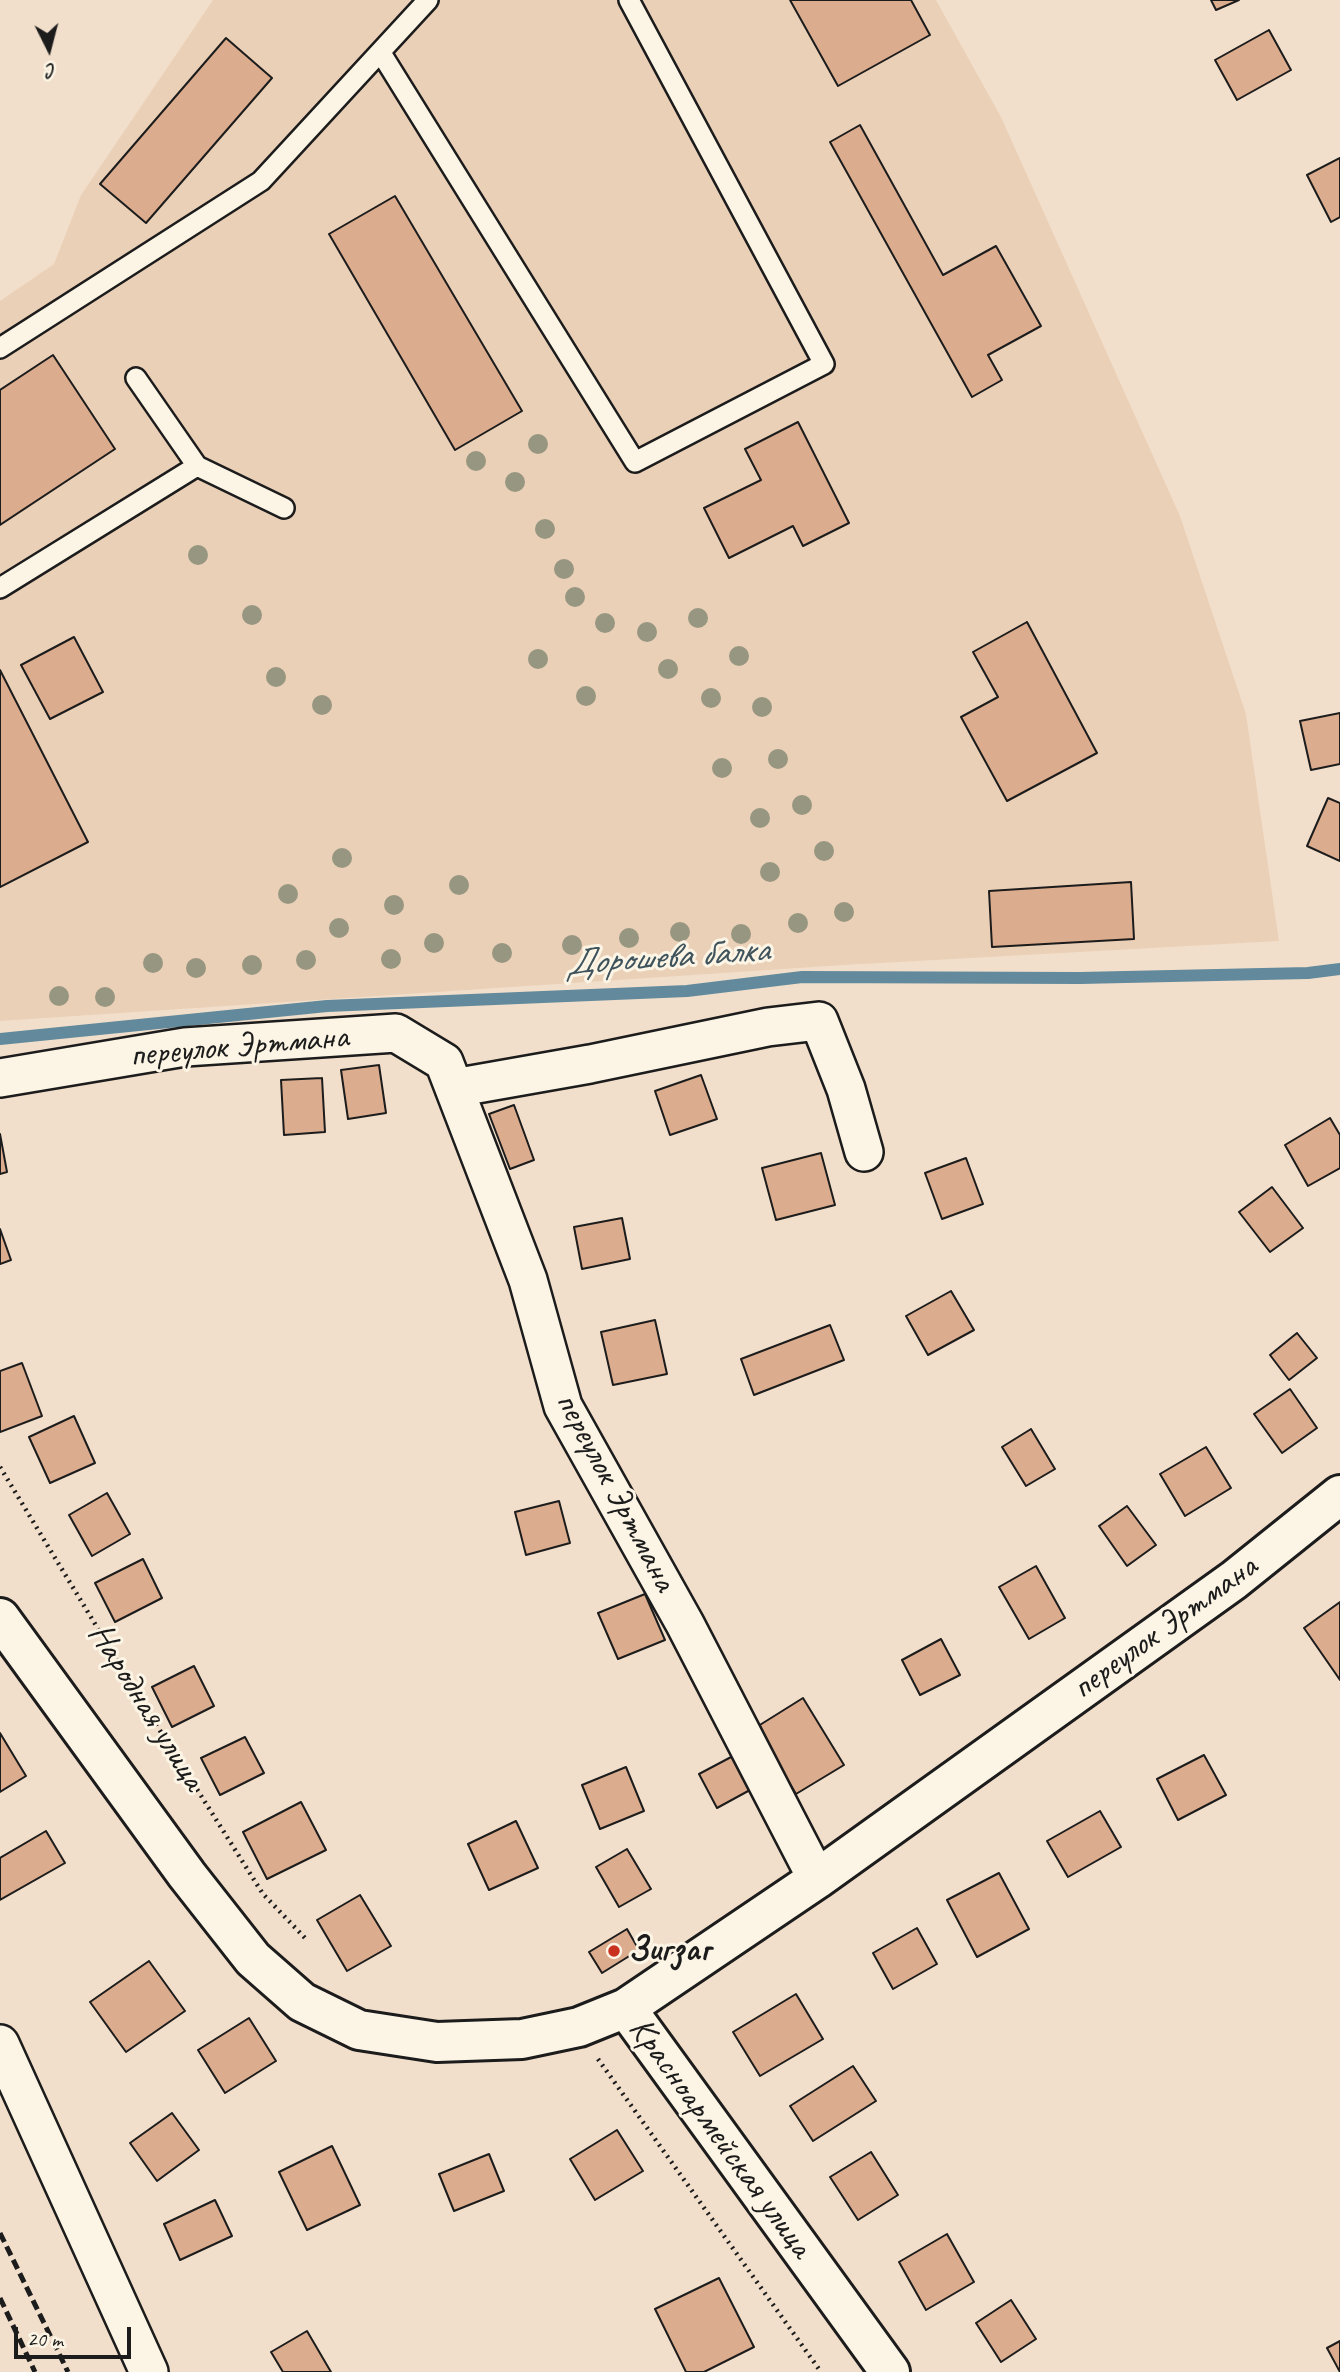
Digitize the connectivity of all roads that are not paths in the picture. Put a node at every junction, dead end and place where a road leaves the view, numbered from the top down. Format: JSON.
{"nodes":[{"id":1,"x":428,"y":0,"type":"edge"},
{"id":2,"x":629,"y":0,"type":"edge"},
{"id":3,"x":381,"y":53,"type":"junction"},
{"id":4,"x":0,"y":348,"type":"edge"},
{"id":5,"x":136,"y":378,"type":"dead end"},
{"id":6,"x":197,"y":466,"type":"junction"},
{"id":7,"x":284,"y":508,"type":"dead end"},
{"id":8,"x":0,"y":588,"type":"edge"},
{"id":9,"x":0,"y":1078,"type":"edge"},
{"id":10,"x":454,"y":1088,"type":"junction"},
{"id":11,"x":864,"y":1152,"type":"dead end"},
{"id":12,"x":1340,"y":1495,"type":"edge"},
{"id":13,"x":0,"y":1618,"type":"edge"},
{"id":14,"x":187,"y":1875,"type":"joint"},
{"id":15,"x":817,"y":1879,"type":"junction"},
{"id":16,"x":626,"y":2008,"type":"junction"},
{"id":17,"x":0,"y":2044,"type":"edge"},
{"id":18,"x":149,"y":2372,"type":"edge"},
{"id":19,"x":890,"y":2372,"type":"edge"}],
"edges":[{"from":1,"to":3,"type":"lane"},
{"from":2,"to":3,"type":"lane"},
{"from":3,"to":4,"type":"lane"},
{"from":5,"to":6,"type":"lane"},
{"from":6,"to":7,"type":"lane"},
{"from":6,"to":8,"type":"lane"},
{"from":9,"to":10,"type":"street","name":"переулок Эртмана"},
{"from":10,"to":11,"type":"street"},
{"from":10,"to":15,"type":"street","name":"переулок Эртмана"},
{"from":12,"to":15,"type":"street","name":"переулок Эртмана"},
{"from":13,"to":14,"type":"street","name":"Народная улица"},
{"from":14,"to":16,"type":"street","name":"Красноармейская улица"},
{"from":15,"to":16,"type":"street","name":"переулок Эртмана"},
{"from":16,"to":19,"type":"street","name":"Красноармейская улица"},
{"from":17,"to":18,"type":"street"}]}
